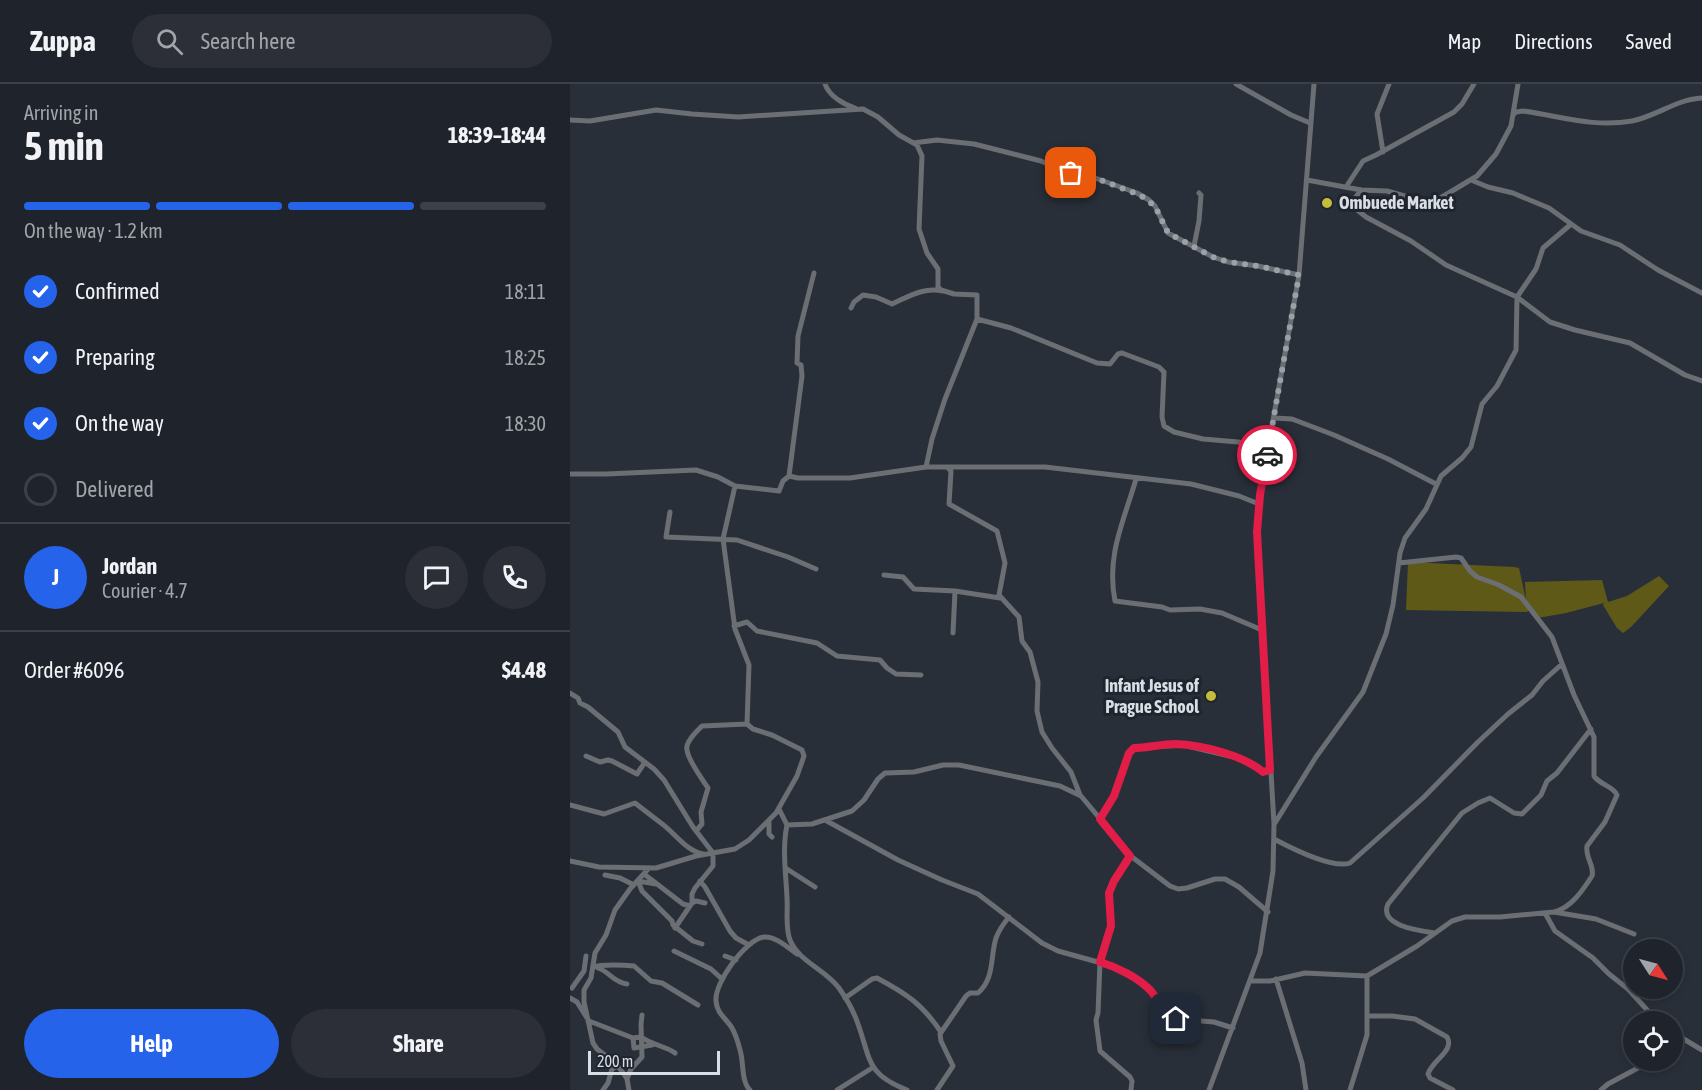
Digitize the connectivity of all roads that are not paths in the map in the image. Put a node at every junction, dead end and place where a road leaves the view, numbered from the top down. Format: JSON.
{"nodes":[{"id":1,"x":825,"y":84,"type":"edge"},
{"id":2,"x":1236,"y":84,"type":"edge"},
{"id":3,"x":1314,"y":84,"type":"edge"},
{"id":4,"x":1389,"y":84,"type":"edge"},
{"id":5,"x":1474,"y":84,"type":"edge"},
{"id":6,"x":1518,"y":84,"type":"edge"},
{"id":7,"x":1702,"y":98,"type":"edge"},
{"id":8,"x":839,"y":100,"type":"junction"},
{"id":9,"x":858,"y":109,"type":"junction"},
{"id":10,"x":829,"y":111,"type":"junction"},
{"id":11,"x":1512,"y":116,"type":"junction"},
{"id":12,"x":570,"y":120,"type":"edge"},
{"id":13,"x":1310,"y":123,"type":"junction"},
{"id":14,"x":913,"y":143,"type":"junction"},
{"id":15,"x":1383,"y":152,"type":"junction"},
{"id":16,"x":1308,"y":180,"type":"junction"},
{"id":17,"x":1471,"y":180,"type":"junction"},
{"id":18,"x":1346,"y":187,"type":"junction"},
{"id":19,"x":1361,"y":190,"type":"junction"},
{"id":20,"x":1199,"y":193,"type":"dead end"},
{"id":21,"x":1570,"y":225,"type":"junction"},
{"id":22,"x":1194,"y":246,"type":"junction"},
{"id":23,"x":814,"y":273,"type":"dead end"},
{"id":24,"x":1299,"y":275,"type":"junction"},
{"id":25,"x":943,"y":291,"type":"junction"},
{"id":26,"x":1702,"y":293,"type":"edge"},
{"id":27,"x":1517,"y":297,"type":"junction"},
{"id":28,"x":851,"y":308,"type":"dead end"},
{"id":29,"x":977,"y":319,"type":"junction"},
{"id":30,"x":1702,"y":381,"type":"edge"},
{"id":31,"x":1274,"y":418,"type":"junction"},
{"id":32,"x":1268,"y":451,"type":"junction"},
{"id":33,"x":926,"y":468,"type":"junction"},
{"id":34,"x":948,"y":468,"type":"junction"},
{"id":35,"x":570,"y":474,"type":"edge"},
{"id":36,"x":789,"y":476,"type":"junction"},
{"id":37,"x":1136,"y":479,"type":"junction"},
{"id":38,"x":1436,"y":484,"type":"junction"},
{"id":39,"x":735,"y":486,"type":"junction"},
{"id":40,"x":1259,"y":504,"type":"junction"},
{"id":41,"x":670,"y":512,"type":"dead end"},
{"id":42,"x":723,"y":539,"type":"junction"},
{"id":43,"x":1399,"y":563,"type":"junction"},
{"id":44,"x":816,"y":569,"type":"dead end"},
{"id":45,"x":884,"y":575,"type":"dead end"},
{"id":46,"x":955,"y":591,"type":"junction"},
{"id":47,"x":1003,"y":599,"type":"junction"},
{"id":48,"x":734,"y":626,"type":"junction"},
{"id":49,"x":1262,"y":630,"type":"junction"},
{"id":50,"x":953,"y":633,"type":"dead end"},
{"id":51,"x":1562,"y":664,"type":"junction"},
{"id":52,"x":921,"y":675,"type":"dead end"},
{"id":53,"x":570,"y":693,"type":"edge"},
{"id":54,"x":747,"y":724,"type":"junction"},
{"id":55,"x":1591,"y":729,"type":"junction"},
{"id":56,"x":586,"y":756,"type":"dead end"},
{"id":57,"x":645,"y":762,"type":"junction"},
{"id":58,"x":1270,"y":770,"type":"junction"},
{"id":59,"x":1080,"y":796,"type":"junction"},
{"id":60,"x":570,"y":805,"type":"edge"},
{"id":61,"x":779,"y":808,"type":"junction"},
{"id":62,"x":1100,"y":819,"type":"junction"},
{"id":63,"x":769,"y":820,"type":"junction"},
{"id":64,"x":825,"y":820,"type":"junction"},
{"id":65,"x":1274,"y":824,"type":"junction"},
{"id":66,"x":787,"y":825,"type":"junction"},
{"id":67,"x":696,"y":831,"type":"junction"},
{"id":68,"x":772,"y":837,"type":"dead end"},
{"id":69,"x":1274,"y":839,"type":"junction"},
{"id":70,"x":714,"y":853,"type":"junction"},
{"id":71,"x":706,"y":854,"type":"junction"},
{"id":72,"x":1130,"y":856,"type":"junction"},
{"id":73,"x":570,"y":861,"type":"edge"},
{"id":74,"x":649,"y":868,"type":"junction"},
{"id":75,"x":787,"y":869,"type":"junction"},
{"id":76,"x":644,"y":874,"type":"junction"},
{"id":77,"x":605,"y":875,"type":"dead end"},
{"id":78,"x":700,"y":881,"type":"junction"},
{"id":79,"x":636,"y":883,"type":"junction"},
{"id":80,"x":656,"y":884,"type":"junction"},
{"id":81,"x":815,"y":887,"type":"dead end"},
{"id":82,"x":705,"y":903,"type":"dead end"},
{"id":83,"x":691,"y":904,"type":"junction"},
{"id":84,"x":1268,"y":912,"type":"junction"},
{"id":85,"x":1554,"y":912,"type":"junction"},
{"id":86,"x":1545,"y":913,"type":"junction"},
{"id":87,"x":1010,"y":917,"type":"junction"},
{"id":88,"x":675,"y":928,"type":"junction"},
{"id":89,"x":1435,"y":933,"type":"junction"},
{"id":90,"x":1634,"y":933,"type":"dead end"},
{"id":91,"x":702,"y":945,"type":"dead end"},
{"id":92,"x":749,"y":945,"type":"junction"},
{"id":93,"x":674,"y":951,"type":"dead end"},
{"id":94,"x":586,"y":956,"type":"dead end"},
{"id":95,"x":725,"y":956,"type":"dead end"},
{"id":96,"x":802,"y":957,"type":"junction"},
{"id":97,"x":736,"y":960,"type":"junction"},
{"id":98,"x":1100,"y":962,"type":"junction"},
{"id":99,"x":594,"y":967,"type":"junction"},
{"id":100,"x":1367,"y":976,"type":"junction"},
{"id":101,"x":578,"y":978,"type":"junction"},
{"id":102,"x":722,"y":979,"type":"junction"},
{"id":103,"x":1276,"y":979,"type":"junction"},
{"id":104,"x":1251,"y":981,"type":"junction"},
{"id":105,"x":627,"y":984,"type":"dead end"},
{"id":106,"x":585,"y":987,"type":"junction"},
{"id":107,"x":572,"y":988,"type":"dead end"},
{"id":108,"x":570,"y":998,"type":"edge"},
{"id":109,"x":845,"y":998,"type":"junction"},
{"id":110,"x":698,"y":1005,"type":"dead end"},
{"id":111,"x":1648,"y":1011,"type":"edge"},
{"id":112,"x":642,"y":1015,"type":"dead end"},
{"id":113,"x":1368,"y":1016,"type":"junction"},
{"id":114,"x":589,"y":1020,"type":"junction"},
{"id":115,"x":1233,"y":1028,"type":"junction"},
{"id":116,"x":941,"y":1032,"type":"junction"},
{"id":117,"x":641,"y":1037,"type":"junction"},
{"id":118,"x":633,"y":1038,"type":"junction"},
{"id":119,"x":1683,"y":1039,"type":"edge"},
{"id":120,"x":652,"y":1045,"type":"junction"},
{"id":121,"x":642,"y":1047,"type":"junction"},
{"id":122,"x":1702,"y":1050,"type":"edge"},
{"id":123,"x":675,"y":1053,"type":"dead end"},
{"id":124,"x":617,"y":1066,"type":"junction"},
{"id":125,"x":872,"y":1068,"type":"junction"},
{"id":126,"x":1632,"y":1071,"type":"edge"},
{"id":127,"x":627,"y":1076,"type":"junction"},
{"id":128,"x":603,"y":1090,"type":"edge"},
{"id":129,"x":629,"y":1090,"type":"edge"},
{"id":130,"x":750,"y":1090,"type":"edge"},
{"id":131,"x":837,"y":1090,"type":"edge"},
{"id":132,"x":907,"y":1090,"type":"edge"},
{"id":133,"x":937,"y":1090,"type":"edge"},
{"id":134,"x":1131,"y":1090,"type":"edge"},
{"id":135,"x":1209,"y":1090,"type":"edge"},
{"id":136,"x":1306,"y":1090,"type":"edge"},
{"id":137,"x":1350,"y":1090,"type":"edge"},
{"id":138,"x":1453,"y":1090,"type":"edge"},
{"id":139,"x":1601,"y":1090,"type":"edge"}],
"edges":[{"from":1,"to":8,"type":"street"},
{"from":2,"to":13,"type":"street"},
{"from":3,"to":13,"type":"street"},
{"from":4,"to":15,"type":"street"},
{"from":5,"to":15,"type":"street"},
{"from":6,"to":11,"type":"street"},
{"from":7,"to":11,"type":"street"},
{"from":8,"to":9,"type":"street"},
{"from":8,"to":10,"type":"street"},
{"from":9,"to":10,"type":"street"},
{"from":9,"to":14,"type":"street"},
{"from":10,"to":12,"type":"street"},
{"from":11,"to":17,"type":"street"},
{"from":13,"to":16,"type":"street"},
{"from":14,"to":22,"type":"street"},
{"from":14,"to":25,"type":"street"},
{"from":15,"to":18,"type":"street"},
{"from":16,"to":18,"type":"street"},
{"from":16,"to":24,"type":"street"},
{"from":17,"to":19,"type":"street"},
{"from":17,"to":21,"type":"street"},
{"from":18,"to":19,"type":"street"},
{"from":19,"to":27,"type":"street"},
{"from":20,"to":22,"type":"street"},
{"from":21,"to":26,"type":"street"},
{"from":21,"to":27,"type":"street"},
{"from":22,"to":24,"type":"street"},
{"from":23,"to":36,"type":"street"},
{"from":24,"to":31,"type":"street"},
{"from":25,"to":28,"type":"street"},
{"from":25,"to":29,"type":"street"},
{"from":27,"to":30,"type":"street"},
{"from":27,"to":38,"type":"street"},
{"from":29,"to":32,"type":"street"},
{"from":29,"to":33,"type":"street"},
{"from":31,"to":32,"type":"street"},
{"from":31,"to":38,"type":"street"},
{"from":32,"to":40,"type":"street"},
{"from":33,"to":34,"type":"street"},
{"from":33,"to":36,"type":"street"},
{"from":34,"to":37,"type":"street"},
{"from":34,"to":47,"type":"street"},
{"from":35,"to":39,"type":"street"},
{"from":36,"to":39,"type":"street"},
{"from":37,"to":40,"type":"street"},
{"from":37,"to":49,"type":"street"},
{"from":38,"to":43,"type":"street"},
{"from":39,"to":42,"type":"street"},
{"from":40,"to":49,"type":"street"},
{"from":41,"to":42,"type":"street"},
{"from":42,"to":44,"type":"street"},
{"from":42,"to":48,"type":"street"},
{"from":43,"to":51,"type":"street"},
{"from":43,"to":65,"type":"street"},
{"from":45,"to":46,"type":"street"},
{"from":46,"to":47,"type":"street"},
{"from":46,"to":50,"type":"street"},
{"from":47,"to":59,"type":"street"},
{"from":48,"to":52,"type":"street"},
{"from":48,"to":54,"type":"street"},
{"from":49,"to":58,"type":"street"},
{"from":51,"to":55,"type":"street"},
{"from":51,"to":69,"type":"street"},
{"from":53,"to":57,"type":"street"},
{"from":54,"to":61,"type":"street"},
{"from":54,"to":67,"type":"street"},
{"from":55,"to":85,"type":"street"},
{"from":55,"to":89,"type":"street"},
{"from":56,"to":57,"type":"street"},
{"from":57,"to":67,"type":"street"},
{"from":58,"to":62,"type":"street"},
{"from":58,"to":65,"type":"street"},
{"from":59,"to":62,"type":"street"},
{"from":59,"to":64,"type":"street"},
{"from":60,"to":71,"type":"street"},
{"from":61,"to":63,"type":"street"},
{"from":61,"to":66,"type":"street"},
{"from":62,"to":72,"type":"street"},
{"from":63,"to":68,"type":"street"},
{"from":63,"to":70,"type":"street"},
{"from":64,"to":66,"type":"street"},
{"from":64,"to":87,"type":"street"},
{"from":65,"to":69,"type":"street"},
{"from":66,"to":75,"type":"street"},
{"from":67,"to":70,"type":"street"},
{"from":69,"to":84,"type":"street"},
{"from":70,"to":71,"type":"street"},
{"from":70,"to":78,"type":"street"},
{"from":71,"to":74,"type":"street"},
{"from":72,"to":84,"type":"street"},
{"from":72,"to":98,"type":"street"},
{"from":73,"to":74,"type":"street"},
{"from":74,"to":76,"type":"street"},
{"from":75,"to":81,"type":"street"},
{"from":75,"to":96,"type":"street"},
{"from":76,"to":79,"type":"street"},
{"from":76,"to":80,"type":"street"},
{"from":77,"to":79,"type":"street"},
{"from":78,"to":83,"type":"street"},
{"from":78,"to":92,"type":"street"},
{"from":79,"to":80,"type":"street"},
{"from":79,"to":88,"type":"street"},
{"from":79,"to":99,"type":"street"},
{"from":80,"to":83,"type":"street"},
{"from":82,"to":83,"type":"street"},
{"from":83,"to":88,"type":"street"},
{"from":84,"to":104,"type":"street"},
{"from":85,"to":86,"type":"street"},
{"from":85,"to":90,"type":"street"},
{"from":86,"to":89,"type":"street"},
{"from":86,"to":111,"type":"street"},
{"from":87,"to":98,"type":"street"},
{"from":87,"to":116,"type":"street"},
{"from":88,"to":91,"type":"street"},
{"from":89,"to":100,"type":"street"},
{"from":92,"to":96,"type":"street"},
{"from":92,"to":97,"type":"street"},
{"from":93,"to":102,"type":"street"},
{"from":94,"to":101,"type":"street"},
{"from":95,"to":97,"type":"street"},
{"from":96,"to":109,"type":"street"},
{"from":97,"to":102,"type":"street"},
{"from":98,"to":115,"type":"street"},
{"from":98,"to":134,"type":"street"},
{"from":99,"to":105,"type":"street"},
{"from":99,"to":106,"type":"street"},
{"from":99,"to":110,"type":"street"},
{"from":100,"to":103,"type":"street"},
{"from":100,"to":113,"type":"street"},
{"from":101,"to":106,"type":"street"},
{"from":101,"to":107,"type":"street"},
{"from":102,"to":130,"type":"street"},
{"from":103,"to":104,"type":"street"},
{"from":103,"to":136,"type":"street"},
{"from":104,"to":115,"type":"street"},
{"from":106,"to":114,"type":"street"},
{"from":108,"to":114,"type":"street"},
{"from":109,"to":116,"type":"street"},
{"from":109,"to":125,"type":"street"},
{"from":112,"to":117,"type":"street"},
{"from":113,"to":137,"type":"street"},
{"from":113,"to":138,"type":"street"},
{"from":114,"to":118,"type":"street"},
{"from":114,"to":124,"type":"street"},
{"from":115,"to":135,"type":"street"},
{"from":116,"to":133,"type":"street"},
{"from":117,"to":118,"type":"street"},
{"from":117,"to":120,"type":"street"},
{"from":117,"to":121,"type":"street"},
{"from":118,"to":121,"type":"street"},
{"from":119,"to":122,"type":"street"},
{"from":120,"to":121,"type":"street"},
{"from":120,"to":123,"type":"street"},
{"from":121,"to":127,"type":"street"},
{"from":124,"to":127,"type":"street"},
{"from":124,"to":128,"type":"street"},
{"from":125,"to":131,"type":"street"},
{"from":125,"to":132,"type":"street"},
{"from":126,"to":139,"type":"street"},
{"from":127,"to":129,"type":"street"}]}
